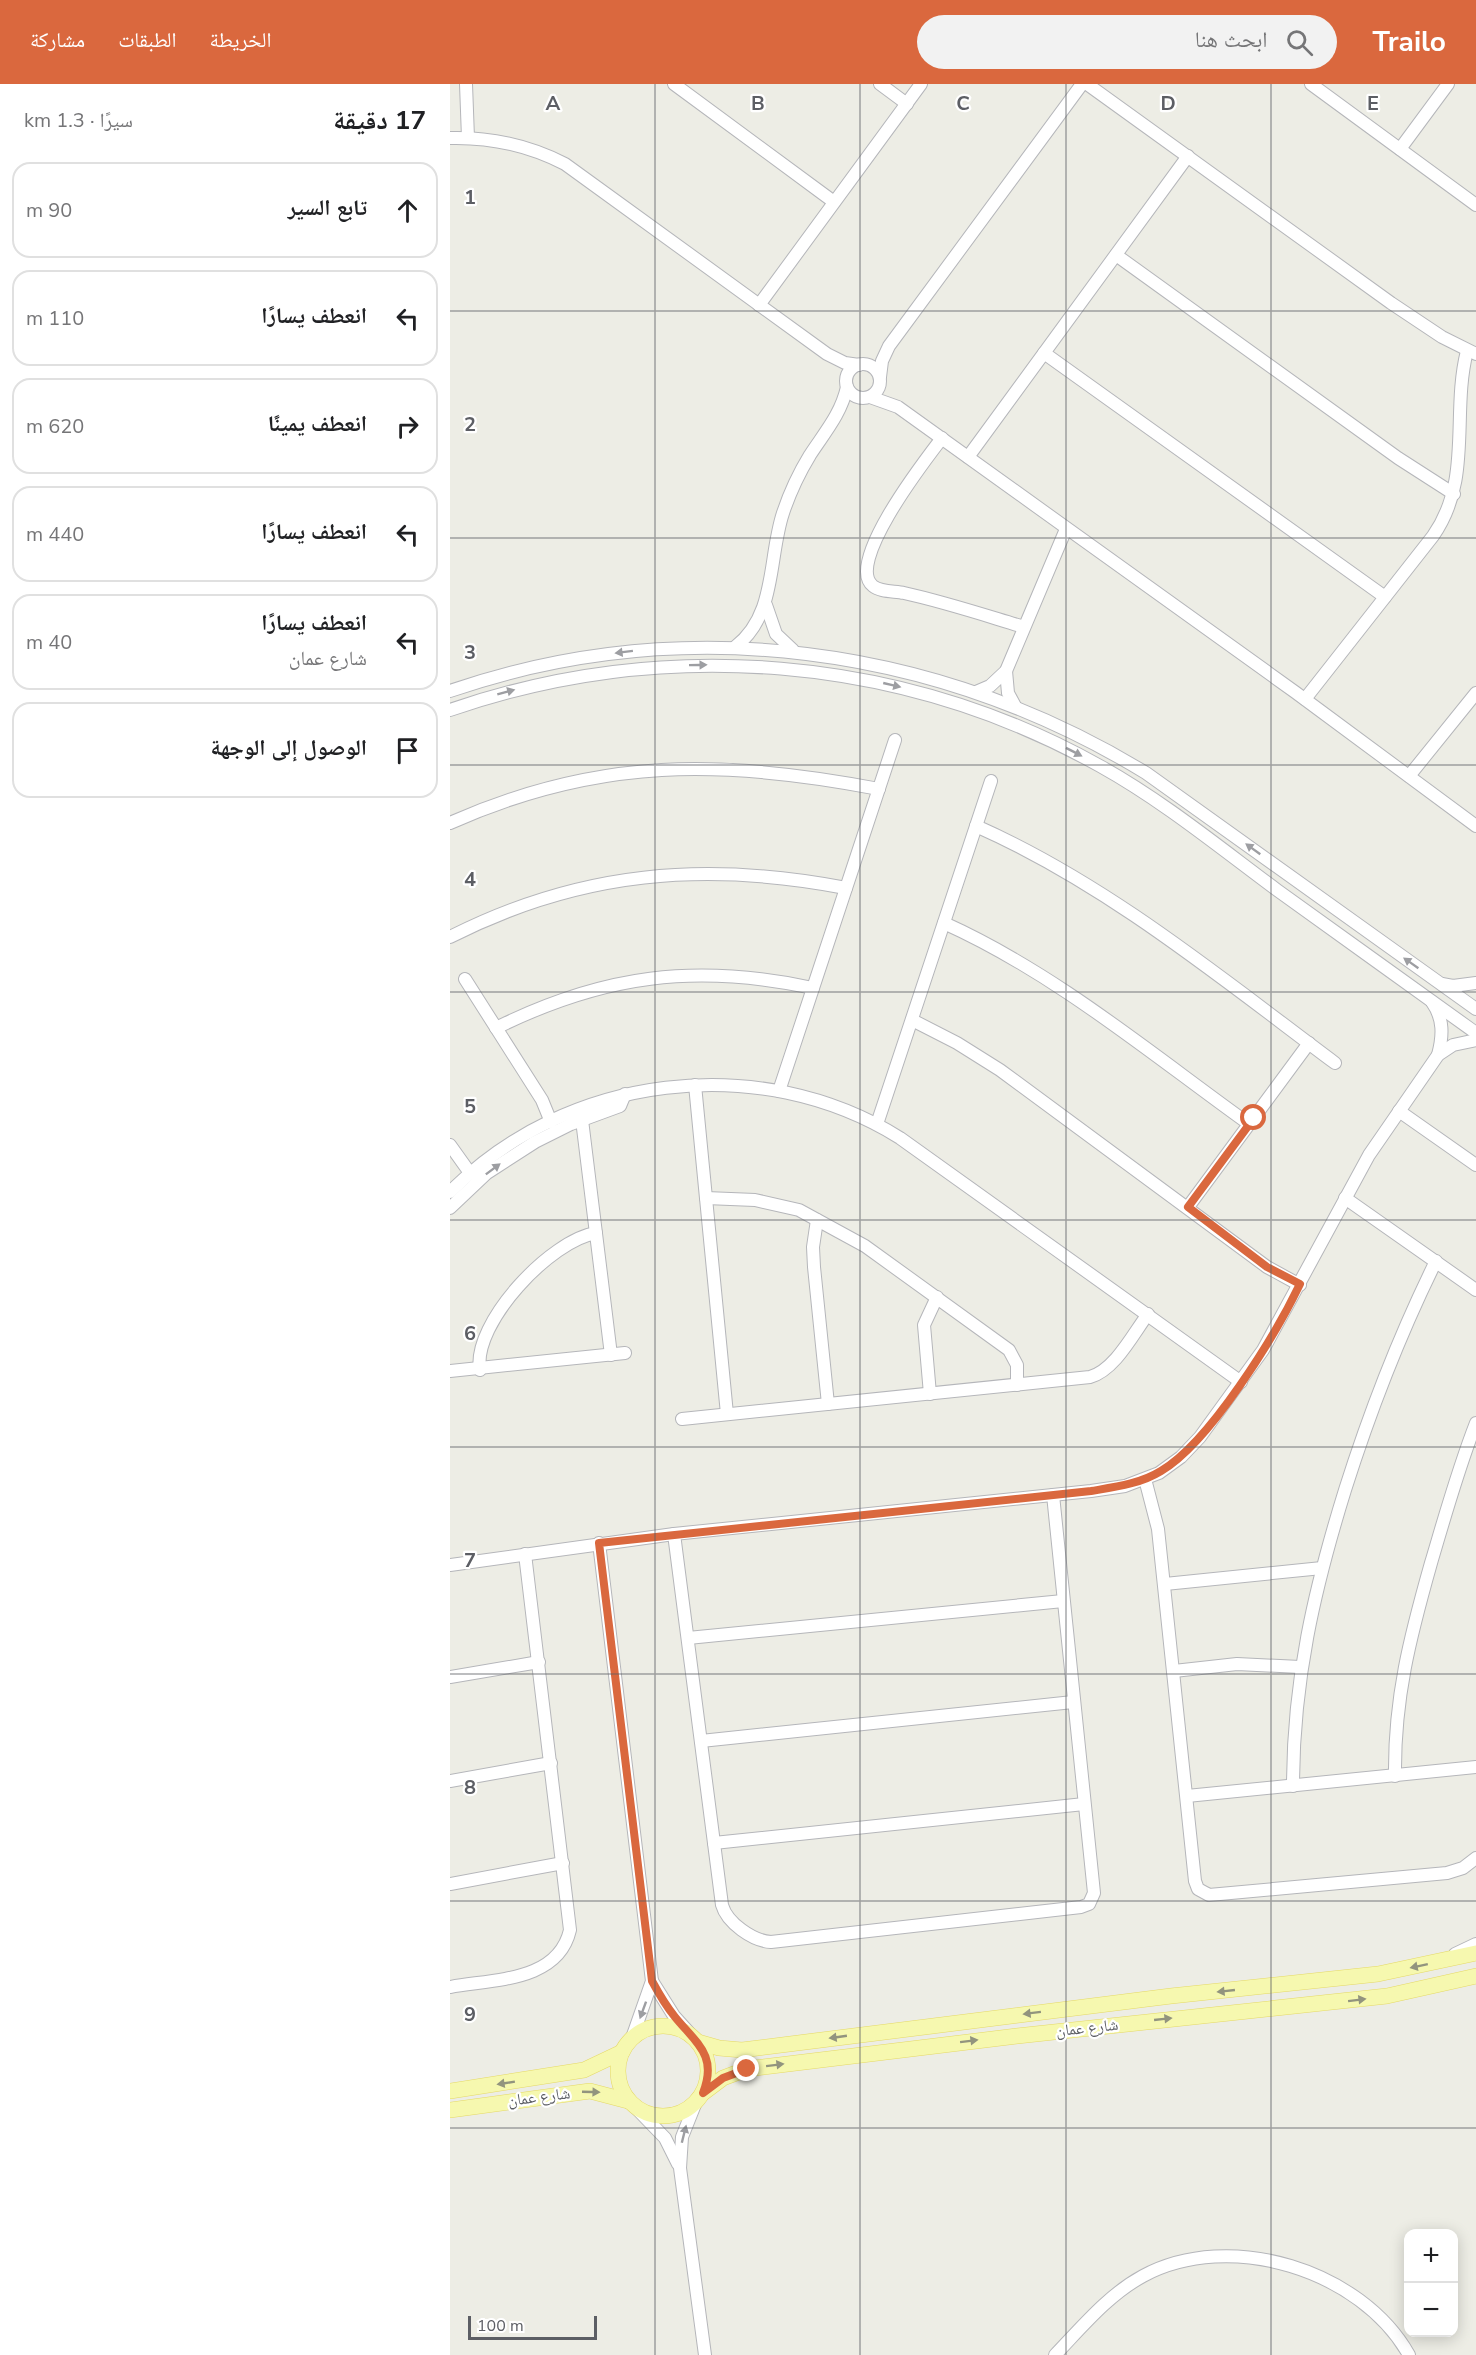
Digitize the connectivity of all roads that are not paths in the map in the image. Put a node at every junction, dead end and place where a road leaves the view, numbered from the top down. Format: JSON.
{"nodes":[{"id":1,"x":466,"y":84,"type":"edge"},
{"id":2,"x":674,"y":84,"type":"edge"},
{"id":3,"x":880,"y":84,"type":"edge"},
{"id":4,"x":921,"y":84,"type":"edge"},
{"id":5,"x":1082,"y":84,"type":"edge"},
{"id":6,"x":1087,"y":84,"type":"edge"},
{"id":7,"x":1448,"y":84,"type":"edge"},
{"id":8,"x":1317,"y":86,"type":"edge"},
{"id":9,"x":907,"y":104,"type":"junction"},
{"id":10,"x":450,"y":138,"type":"edge"},
{"id":11,"x":468,"y":138,"type":"junction"},
{"id":12,"x":1400,"y":149,"type":"junction"},
{"id":13,"x":1188,"y":156,"type":"junction"},
{"id":14,"x":834,"y":202,"type":"junction"},
{"id":15,"x":1476,"y":205,"type":"edge"},
{"id":16,"x":1116,"y":255,"type":"junction"},
{"id":17,"x":759,"y":305,"type":"junction"},
{"id":18,"x":889,"y":346,"type":"junction"},
{"id":19,"x":1472,"y":352,"type":"edge"},
{"id":20,"x":1044,"y":353,"type":"junction"},
{"id":21,"x":827,"y":354,"type":"junction"},
{"id":22,"x":861,"y":364,"type":"junction"},
{"id":23,"x":880,"y":379,"type":"junction"},
{"id":24,"x":847,"y":385,"type":"junction"},
{"id":25,"x":866,"y":397,"type":"junction"},
{"id":26,"x":898,"y":407,"type":"junction"},
{"id":27,"x":838,"y":416,"type":"junction"},
{"id":28,"x":942,"y":438,"type":"junction"},
{"id":29,"x":968,"y":457,"type":"junction"},
{"id":30,"x":1454,"y":494,"type":"junction"},
{"id":31,"x":1066,"y":529,"type":"junction"},
{"id":32,"x":1385,"y":597,"type":"junction"},
{"id":33,"x":766,"y":604,"type":"junction"},
{"id":34,"x":1024,"y":627,"type":"junction"},
{"id":35,"x":735,"y":647,"type":"junction"},
{"id":36,"x":793,"y":650,"type":"junction"},
{"id":37,"x":819,"y":654,"type":"junction"},
{"id":38,"x":773,"y":667,"type":"junction"},
{"id":39,"x":1006,"y":671,"type":"junction"},
{"id":40,"x":450,"y":691,"type":"edge"},
{"id":41,"x":976,"y":692,"type":"junction"},
{"id":42,"x":1476,"y":693,"type":"edge"},
{"id":43,"x":1305,"y":699,"type":"junction"},
{"id":44,"x":1015,"y":706,"type":"junction"},
{"id":45,"x":450,"y":710,"type":"edge"},
{"id":46,"x":895,"y":740,"type":"dead end"},
{"id":47,"x":1409,"y":776,"type":"junction"},
{"id":48,"x":991,"y":781,"type":"dead end"},
{"id":49,"x":879,"y":789,"type":"junction"},
{"id":50,"x":450,"y":823,"type":"edge"},
{"id":51,"x":976,"y":826,"type":"junction"},
{"id":52,"x":1476,"y":826,"type":"edge"},
{"id":53,"x":846,"y":888,"type":"junction"},
{"id":54,"x":944,"y":923,"type":"junction"},
{"id":55,"x":450,"y":937,"type":"edge"},
{"id":56,"x":465,"y":979,"type":"dead end"},
{"id":57,"x":1476,"y":983,"type":"edge"},
{"id":58,"x":1441,"y":984,"type":"junction"},
{"id":59,"x":813,"y":988,"type":"junction"},
{"id":60,"x":1430,"y":1000,"type":"junction"},
{"id":61,"x":1476,"y":1009,"type":"edge"},
{"id":62,"x":912,"y":1020,"type":"junction"},
{"id":63,"x":496,"y":1028,"type":"junction"},
{"id":64,"x":1476,"y":1033,"type":"edge"},
{"id":65,"x":1476,"y":1040,"type":"edge"},
{"id":66,"x":1309,"y":1043,"type":"junction"},
{"id":67,"x":1438,"y":1055,"type":"junction"},
{"id":68,"x":1335,"y":1063,"type":"dead end"},
{"id":69,"x":694,"y":1085,"type":"junction"},
{"id":70,"x":779,"y":1091,"type":"junction"},
{"id":71,"x":625,"y":1094,"type":"junction"},
{"id":72,"x":1399,"y":1111,"type":"junction"},
{"id":73,"x":582,"y":1120,"type":"junction"},
{"id":74,"x":551,"y":1122,"type":"junction"},
{"id":75,"x":877,"y":1124,"type":"junction"},
{"id":76,"x":1249,"y":1124,"type":"junction"},
{"id":77,"x":450,"y":1145,"type":"edge"},
{"id":78,"x":1476,"y":1165,"type":"edge"},
{"id":79,"x":470,"y":1173,"type":"junction"},
{"id":80,"x":450,"y":1192,"type":"edge"},
{"id":81,"x":706,"y":1198,"type":"junction"},
{"id":82,"x":1345,"y":1198,"type":"junction"},
{"id":83,"x":1188,"y":1207,"type":"junction"},
{"id":84,"x":450,"y":1209,"type":"edge"},
{"id":85,"x":817,"y":1220,"type":"junction"},
{"id":86,"x":596,"y":1233,"type":"junction"},
{"id":87,"x":1436,"y":1261,"type":"junction"},
{"id":88,"x":1300,"y":1284,"type":"junction"},
{"id":89,"x":1476,"y":1290,"type":"edge"},
{"id":90,"x":937,"y":1297,"type":"junction"},
{"id":91,"x":1148,"y":1314,"type":"junction"},
{"id":92,"x":626,"y":1353,"type":"dead end"},
{"id":93,"x":611,"y":1355,"type":"junction"},
{"id":94,"x":480,"y":1370,"type":"junction"},
{"id":95,"x":450,"y":1371,"type":"edge"},
{"id":96,"x":1241,"y":1382,"type":"junction"},
{"id":97,"x":1017,"y":1385,"type":"junction"},
{"id":98,"x":930,"y":1394,"type":"junction"},
{"id":99,"x":828,"y":1404,"type":"junction"},
{"id":100,"x":727,"y":1414,"type":"junction"},
{"id":101,"x":682,"y":1419,"type":"dead end"},
{"id":102,"x":1476,"y":1423,"type":"edge"},
{"id":103,"x":1145,"y":1479,"type":"junction"},
{"id":104,"x":1053,"y":1495,"type":"junction"},
{"id":105,"x":674,"y":1534,"type":"junction"},
{"id":106,"x":599,"y":1543,"type":"junction"},
{"id":107,"x":525,"y":1554,"type":"junction"},
{"id":108,"x":450,"y":1565,"type":"edge"},
{"id":109,"x":1322,"y":1568,"type":"junction"},
{"id":110,"x":1165,"y":1584,"type":"junction"},
{"id":111,"x":1063,"y":1600,"type":"junction"},
{"id":112,"x":688,"y":1638,"type":"junction"},
{"id":113,"x":539,"y":1662,"type":"junction"},
{"id":114,"x":1300,"y":1667,"type":"junction"},
{"id":115,"x":1174,"y":1671,"type":"junction"},
{"id":116,"x":450,"y":1677,"type":"edge"},
{"id":117,"x":1073,"y":1702,"type":"junction"},
{"id":118,"x":701,"y":1741,"type":"junction"},
{"id":119,"x":551,"y":1763,"type":"junction"},
{"id":120,"x":1476,"y":1767,"type":"edge"},
{"id":121,"x":1395,"y":1776,"type":"junction"},
{"id":122,"x":450,"y":1781,"type":"edge"},
{"id":123,"x":1293,"y":1786,"type":"junction"},
{"id":124,"x":1187,"y":1797,"type":"junction"},
{"id":125,"x":1084,"y":1804,"type":"junction"},
{"id":126,"x":714,"y":1843,"type":"junction"},
{"id":127,"x":1476,"y":1857,"type":"edge"},
{"id":128,"x":563,"y":1863,"type":"junction"},
{"id":129,"x":450,"y":1884,"type":"edge"},
{"id":130,"x":1476,"y":1944,"type":"edge"},
{"id":131,"x":1476,"y":1953,"type":"edge"},
{"id":132,"x":1442,"y":1962,"type":"junction"},
{"id":133,"x":1476,"y":1976,"type":"edge"},
{"id":134,"x":652,"y":1981,"type":"junction"},
{"id":135,"x":450,"y":1987,"type":"edge"},
{"id":136,"x":632,"y":2038,"type":"junction"},
{"id":137,"x":695,"y":2039,"type":"junction"},
{"id":138,"x":622,"y":2052,"type":"junction"},
{"id":139,"x":450,"y":2091,"type":"edge"},
{"id":140,"x":699,"y":2097,"type":"junction"},
{"id":141,"x":632,"y":2104,"type":"junction"},
{"id":142,"x":450,"y":2110,"type":"edge"},
{"id":143,"x":680,"y":2168,"type":"junction"},
{"id":144,"x":705,"y":2355,"type":"edge"},
{"id":145,"x":1054,"y":2355,"type":"edge"},
{"id":146,"x":1409,"y":2355,"type":"edge"}],
"edges":[{"from":1,"to":11,"type":"street"},
{"from":2,"to":14,"type":"street"},
{"from":3,"to":9,"type":"street"},
{"from":4,"to":9,"type":"street"},
{"from":5,"to":18,"type":"street"},
{"from":6,"to":13,"type":"street"},
{"from":7,"to":12,"type":"street"},
{"from":8,"to":12,"type":"street"},
{"from":9,"to":14,"type":"street"},
{"from":10,"to":11,"type":"street"},
{"from":11,"to":17,"type":"street"},
{"from":12,"to":15,"type":"street"},
{"from":13,"to":16,"type":"street"},
{"from":13,"to":19,"type":"street"},
{"from":14,"to":17,"type":"street"},
{"from":16,"to":20,"type":"street"},
{"from":16,"to":30,"type":"street"},
{"from":17,"to":21,"type":"street"},
{"from":18,"to":22,"type":"street"},
{"from":18,"to":23,"type":"street"},
{"from":19,"to":30,"type":"street"},
{"from":20,"to":29,"type":"street"},
{"from":20,"to":32,"type":"street"},
{"from":21,"to":22,"type":"street"},
{"from":21,"to":24,"type":"street"},
{"from":22,"to":23,"type":"street"},
{"from":22,"to":24,"type":"street"},
{"from":23,"to":25,"type":"street"},
{"from":23,"to":26,"type":"street"},
{"from":24,"to":25,"type":"street"},
{"from":24,"to":27,"type":"street"},
{"from":25,"to":26,"type":"street"},
{"from":25,"to":27,"type":"street"},
{"from":26,"to":28,"type":"street"},
{"from":27,"to":33,"type":"street"},
{"from":28,"to":29,"type":"street"},
{"from":28,"to":34,"type":"street"},
{"from":29,"to":31,"type":"street"},
{"from":30,"to":32,"type":"street"},
{"from":31,"to":34,"type":"street"},
{"from":31,"to":43,"type":"street"},
{"from":32,"to":43,"type":"street"},
{"from":33,"to":35,"type":"street"},
{"from":33,"to":36,"type":"street"},
{"from":34,"to":39,"type":"street"},
{"from":35,"to":36,"type":"street"},
{"from":35,"to":40,"type":"street","one_way":true},
{"from":36,"to":37,"type":"street"},
{"from":37,"to":38,"type":"street"},
{"from":37,"to":41,"type":"street"},
{"from":45,"to":38,"type":"street","one_way":true},
{"from":38,"to":60,"type":"street","one_way":true},
{"from":39,"to":41,"type":"street"},
{"from":39,"to":44,"type":"street"},
{"from":41,"to":44,"type":"street"},
{"from":42,"to":47,"type":"street"},
{"from":43,"to":47,"type":"street"},
{"from":58,"to":44,"type":"street","one_way":true},
{"from":46,"to":49,"type":"street"},
{"from":47,"to":52,"type":"street"},
{"from":48,"to":51,"type":"street"},
{"from":49,"to":50,"type":"street"},
{"from":49,"to":53,"type":"street"},
{"from":51,"to":54,"type":"street"},
{"from":51,"to":66,"type":"street"},
{"from":53,"to":55,"type":"street"},
{"from":53,"to":59,"type":"street"},
{"from":54,"to":62,"type":"street"},
{"from":54,"to":76,"type":"street"},
{"from":56,"to":63,"type":"street"},
{"from":57,"to":58,"type":"street"},
{"from":58,"to":61,"type":"street"},
{"from":59,"to":63,"type":"street"},
{"from":59,"to":70,"type":"street"},
{"from":60,"to":64,"type":"street"},
{"from":60,"to":67,"type":"street"},
{"from":62,"to":75,"type":"street"},
{"from":62,"to":83,"type":"street"},
{"from":63,"to":74,"type":"street"},
{"from":65,"to":67,"type":"street"},
{"from":66,"to":68,"type":"street"},
{"from":66,"to":76,"type":"street"},
{"from":67,"to":72,"type":"street"},
{"from":69,"to":70,"type":"street"},
{"from":69,"to":71,"type":"street"},
{"from":69,"to":81,"type":"street"},
{"from":70,"to":75,"type":"street"},
{"from":71,"to":73,"type":"street"},
{"from":71,"to":74,"type":"street"},
{"from":72,"to":78,"type":"street"},
{"from":72,"to":82,"type":"street"},
{"from":84,"to":73,"type":"street","one_way":true},
{"from":73,"to":86,"type":"street"},
{"from":74,"to":79,"type":"street"},
{"from":75,"to":91,"type":"street"},
{"from":76,"to":83,"type":"street"},
{"from":77,"to":79,"type":"street"},
{"from":79,"to":80,"type":"street"},
{"from":81,"to":85,"type":"street"},
{"from":81,"to":100,"type":"street"},
{"from":82,"to":87,"type":"street"},
{"from":82,"to":88,"type":"street"},
{"from":83,"to":88,"type":"street"},
{"from":85,"to":90,"type":"street"},
{"from":85,"to":99,"type":"street"},
{"from":86,"to":93,"type":"street"},
{"from":86,"to":94,"type":"street"},
{"from":87,"to":89,"type":"street"},
{"from":87,"to":109,"type":"street"},
{"from":88,"to":96,"type":"street"},
{"from":90,"to":97,"type":"street"},
{"from":90,"to":98,"type":"street"},
{"from":91,"to":96,"type":"street"},
{"from":91,"to":97,"type":"street"},
{"from":92,"to":93,"type":"street"},
{"from":93,"to":94,"type":"street"},
{"from":94,"to":95,"type":"street"},
{"from":96,"to":103,"type":"street"},
{"from":97,"to":98,"type":"street"},
{"from":98,"to":99,"type":"street"},
{"from":99,"to":100,"type":"street"},
{"from":100,"to":101,"type":"street"},
{"from":102,"to":121,"type":"street"},
{"from":103,"to":104,"type":"street"},
{"from":103,"to":110,"type":"street"},
{"from":104,"to":105,"type":"street"},
{"from":104,"to":111,"type":"street"},
{"from":105,"to":106,"type":"street"},
{"from":105,"to":112,"type":"street"},
{"from":106,"to":107,"type":"street"},
{"from":106,"to":134,"type":"street"},
{"from":107,"to":108,"type":"street"},
{"from":107,"to":113,"type":"street"},
{"from":109,"to":110,"type":"street"},
{"from":109,"to":114,"type":"street"},
{"from":110,"to":115,"type":"street"},
{"from":111,"to":112,"type":"street"},
{"from":111,"to":117,"type":"street"},
{"from":112,"to":118,"type":"street"},
{"from":113,"to":116,"type":"street"},
{"from":113,"to":119,"type":"street"},
{"from":114,"to":115,"type":"street"},
{"from":114,"to":123,"type":"street"},
{"from":115,"to":124,"type":"street"},
{"from":117,"to":118,"type":"street"},
{"from":117,"to":125,"type":"street"},
{"from":118,"to":126,"type":"street"},
{"from":119,"to":122,"type":"street"},
{"from":119,"to":128,"type":"street"},
{"from":120,"to":121,"type":"street"},
{"from":121,"to":123,"type":"street"},
{"from":123,"to":124,"type":"street"},
{"from":124,"to":127,"type":"street"},
{"from":125,"to":126,"type":"street"},
{"from":125,"to":126,"type":"street"},
{"from":128,"to":129,"type":"street"},
{"from":128,"to":135,"type":"street"},
{"from":130,"to":132,"type":"street"},
{"from":131,"to":132,"type":"main road","name":"شارع عمان"},
{"from":132,"to":137,"type":"main road","name":"شارع عمان","one_way":true},
{"from":140,"to":133,"type":"main road","name":"شارع عمان","one_way":true},
{"from":134,"to":136,"type":"street","one_way":true},
{"from":134,"to":137,"type":"street"},
{"from":136,"to":137,"type":"main road"},
{"from":136,"to":138,"type":"main road"},
{"from":137,"to":140,"type":"main road"},
{"from":138,"to":139,"type":"main road","name":"شارع عمان","one_way":true},
{"from":138,"to":141,"type":"main road"},
{"from":140,"to":141,"type":"main road"},
{"from":143,"to":140,"type":"street","one_way":true},
{"from":142,"to":141,"type":"main road","name":"شارع عمان","one_way":true},
{"from":141,"to":143,"type":"street"},
{"from":143,"to":144,"type":"street"},
{"from":145,"to":146,"type":"street"}]}
